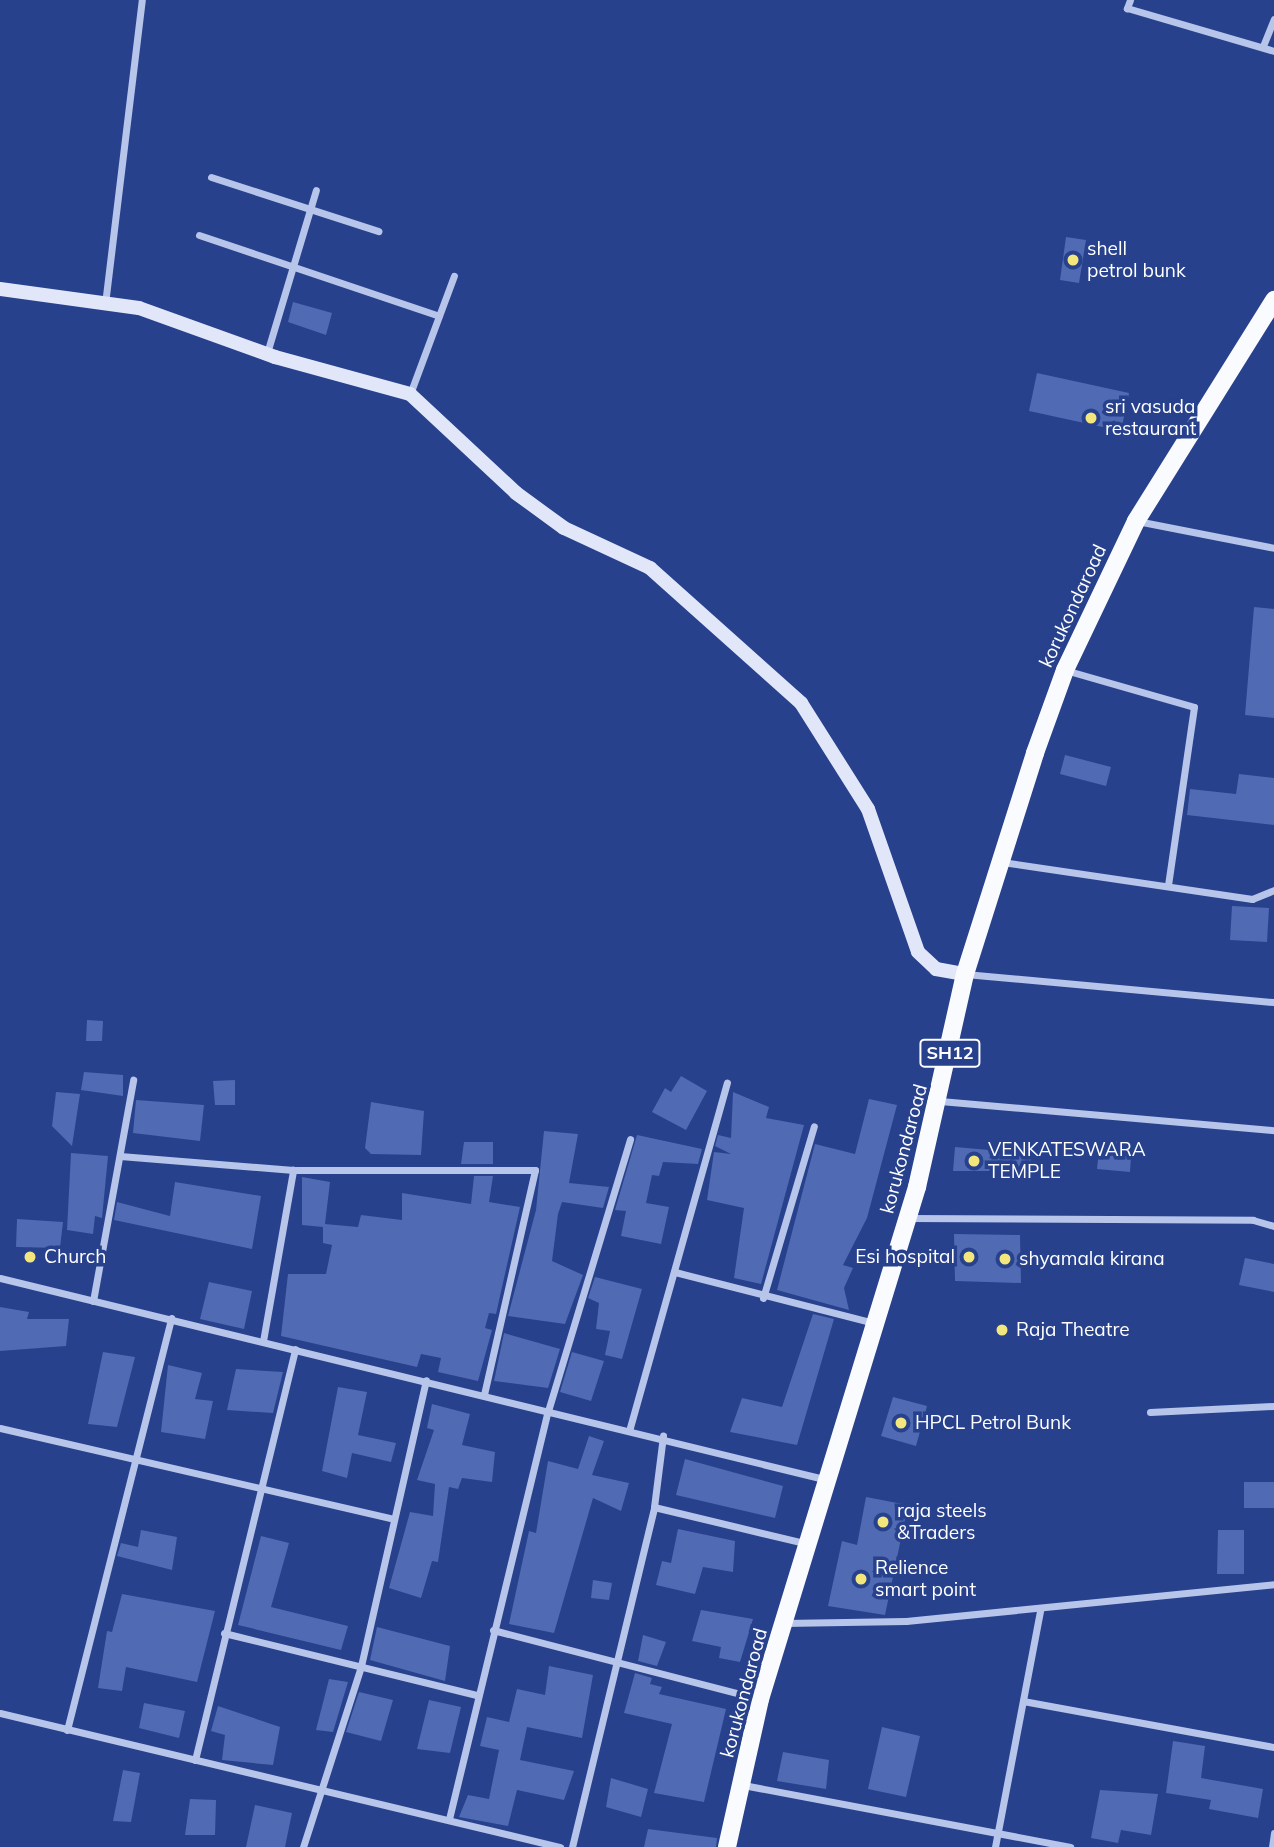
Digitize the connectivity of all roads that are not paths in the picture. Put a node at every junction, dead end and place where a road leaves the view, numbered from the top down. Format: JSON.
{"nodes":[{"id":1,"x":142,"y":0,"type":"edge"},
{"id":2,"x":1129,"y":0,"type":"edge"},
{"id":3,"x":1274,"y":19,"type":"edge"},
{"id":4,"x":1263,"y":46,"type":"junction"},
{"id":5,"x":1274,"y":51,"type":"edge"},
{"id":6,"x":211,"y":177,"type":"dead end"},
{"id":7,"x":316,"y":190,"type":"dead end"},
{"id":8,"x":310,"y":209,"type":"junction"},
{"id":9,"x":378,"y":231,"type":"dead end"},
{"id":10,"x":199,"y":235,"type":"dead end"},
{"id":11,"x":294,"y":264,"type":"junction"},
{"id":12,"x":454,"y":276,"type":"dead end"},
{"id":13,"x":0,"y":289,"type":"edge"},
{"id":14,"x":1274,"y":300,"type":"edge"},
{"id":15,"x":105,"y":304,"type":"junction"},
{"id":16,"x":439,"y":316,"type":"junction"},
{"id":17,"x":267,"y":354,"type":"junction"},
{"id":18,"x":410,"y":394,"type":"junction"},
{"id":19,"x":1136,"y":521,"type":"junction"},
{"id":20,"x":1274,"y":548,"type":"edge"},
{"id":21,"x":1065,"y":670,"type":"junction"},
{"id":22,"x":1001,"y":862,"type":"junction"},
{"id":23,"x":1168,"y":885,"type":"junction"},
{"id":24,"x":1274,"y":890,"type":"edge"},
{"id":25,"x":965,"y":974,"type":"junction"},
{"id":26,"x":1274,"y":1002,"type":"edge"},
{"id":27,"x":133,"y":1080,"type":"dead end"},
{"id":28,"x":727,"y":1082,"type":"dead end"},
{"id":29,"x":940,"y":1101,"type":"junction"},
{"id":30,"x":814,"y":1126,"type":"dead end"},
{"id":31,"x":1274,"y":1129,"type":"edge"},
{"id":32,"x":630,"y":1139,"type":"dead end"},
{"id":33,"x":120,"y":1156,"type":"junction"},
{"id":34,"x":293,"y":1170,"type":"junction"},
{"id":35,"x":907,"y":1218,"type":"junction"},
{"id":36,"x":1274,"y":1226,"type":"edge"},
{"id":37,"x":675,"y":1272,"type":"junction"},
{"id":38,"x":0,"y":1278,"type":"edge"},
{"id":39,"x":763,"y":1298,"type":"junction"},
{"id":40,"x":93,"y":1301,"type":"junction"},
{"id":41,"x":171,"y":1318,"type":"junction"},
{"id":42,"x":874,"y":1323,"type":"junction"},
{"id":43,"x":263,"y":1341,"type":"junction"},
{"id":44,"x":295,"y":1349,"type":"junction"},
{"id":45,"x":425,"y":1380,"type":"junction"},
{"id":46,"x":484,"y":1395,"type":"junction"},
{"id":47,"x":1274,"y":1406,"type":"edge"},
{"id":48,"x":548,"y":1411,"type":"junction"},
{"id":49,"x":1150,"y":1412,"type":"dead end"},
{"id":50,"x":0,"y":1428,"type":"edge"},
{"id":51,"x":629,"y":1431,"type":"junction"},
{"id":52,"x":663,"y":1436,"type":"junction"},
{"id":53,"x":137,"y":1458,"type":"junction"},
{"id":54,"x":824,"y":1479,"type":"junction"},
{"id":55,"x":261,"y":1485,"type":"junction"},
{"id":56,"x":654,"y":1507,"type":"junction"},
{"id":57,"x":394,"y":1519,"type":"junction"},
{"id":58,"x":804,"y":1543,"type":"junction"},
{"id":59,"x":1274,"y":1584,"type":"edge"},
{"id":60,"x":1040,"y":1610,"type":"junction"},
{"id":61,"x":783,"y":1623,"type":"junction"},
{"id":62,"x":493,"y":1630,"type":"junction"},
{"id":63,"x":224,"y":1633,"type":"junction"},
{"id":64,"x":617,"y":1658,"type":"junction"},
{"id":65,"x":361,"y":1666,"type":"junction"},
{"id":66,"x":477,"y":1695,"type":"junction"},
{"id":67,"x":760,"y":1699,"type":"junction"},
{"id":68,"x":1023,"y":1701,"type":"junction"},
{"id":69,"x":0,"y":1713,"type":"edge"},
{"id":70,"x":67,"y":1730,"type":"junction"},
{"id":71,"x":1274,"y":1747,"type":"edge"},
{"id":72,"x":195,"y":1760,"type":"junction"},
{"id":73,"x":742,"y":1784,"type":"junction"},
{"id":74,"x":318,"y":1790,"type":"junction"},
{"id":75,"x":449,"y":1819,"type":"junction"},
{"id":76,"x":997,"y":1833,"type":"junction"},
{"id":77,"x":1274,"y":1833,"type":"edge"},
{"id":78,"x":303,"y":1847,"type":"edge"},
{"id":79,"x":560,"y":1847,"type":"edge"},
{"id":80,"x":572,"y":1847,"type":"edge"},
{"id":81,"x":727,"y":1847,"type":"edge"},
{"id":82,"x":995,"y":1847,"type":"edge"},
{"id":83,"x":1070,"y":1847,"type":"edge"},
{"id":84,"x":1272,"y":1847,"type":"edge"}],
"edges":[{"from":1,"to":15,"type":"street"},
{"from":2,"to":4,"type":"street"},
{"from":3,"to":4,"type":"street"},
{"from":4,"to":5,"type":"street"},
{"from":6,"to":8,"type":"street"},
{"from":7,"to":8,"type":"street"},
{"from":8,"to":9,"type":"street"},
{"from":8,"to":11,"type":"street"},
{"from":10,"to":11,"type":"street"},
{"from":11,"to":16,"type":"street"},
{"from":11,"to":17,"type":"street"},
{"from":12,"to":16,"type":"street"},
{"from":13,"to":15,"type":"main road"},
{"from":14,"to":19,"type":"main road","name":"korukondaroad","number":"SH12"},
{"from":15,"to":17,"type":"main road"},
{"from":16,"to":18,"type":"street"},
{"from":17,"to":18,"type":"main road"},
{"from":18,"to":25,"type":"main road"},
{"from":19,"to":20,"type":"street"},
{"from":19,"to":21,"type":"main road","name":"korukondaroad","number":"SH12"},
{"from":21,"to":22,"type":"main road","name":"korukondaroad","number":"SH12"},
{"from":21,"to":23,"type":"street"},
{"from":22,"to":23,"type":"street"},
{"from":22,"to":25,"type":"main road","name":"korukondaroad","number":"SH12"},
{"from":23,"to":24,"type":"street"},
{"from":25,"to":26,"type":"street"},
{"from":25,"to":29,"type":"main road","name":"korukondaroad","number":"SH12"},
{"from":27,"to":33,"type":"street"},
{"from":28,"to":37,"type":"street"},
{"from":29,"to":31,"type":"street"},
{"from":29,"to":35,"type":"main road","name":"korukondaroad","number":"SH12"},
{"from":30,"to":39,"type":"street"},
{"from":32,"to":48,"type":"street"},
{"from":33,"to":34,"type":"street"},
{"from":33,"to":40,"type":"street"},
{"from":34,"to":43,"type":"street"},
{"from":34,"to":46,"type":"street"},
{"from":35,"to":36,"type":"street"},
{"from":35,"to":42,"type":"main road","name":"korukondaroad","number":"SH12"},
{"from":37,"to":39,"type":"street"},
{"from":37,"to":51,"type":"street"},
{"from":38,"to":40,"type":"street"},
{"from":39,"to":42,"type":"street"},
{"from":40,"to":41,"type":"street"},
{"from":41,"to":43,"type":"street"},
{"from":41,"to":53,"type":"street"},
{"from":42,"to":54,"type":"main road","name":"korukondaroad","number":"SH12"},
{"from":43,"to":44,"type":"street"},
{"from":44,"to":45,"type":"street"},
{"from":44,"to":55,"type":"street"},
{"from":45,"to":46,"type":"street"},
{"from":45,"to":57,"type":"street"},
{"from":46,"to":48,"type":"street"},
{"from":47,"to":49,"type":"street"},
{"from":48,"to":51,"type":"street"},
{"from":48,"to":62,"type":"street"},
{"from":50,"to":53,"type":"street"},
{"from":51,"to":52,"type":"street"},
{"from":52,"to":54,"type":"street"},
{"from":52,"to":56,"type":"street"},
{"from":53,"to":55,"type":"street"},
{"from":53,"to":70,"type":"street"},
{"from":54,"to":58,"type":"main road","name":"korukondaroad","number":"SH12"},
{"from":55,"to":57,"type":"street"},
{"from":55,"to":63,"type":"street"},
{"from":56,"to":58,"type":"street"},
{"from":56,"to":64,"type":"street"},
{"from":57,"to":65,"type":"street"},
{"from":58,"to":61,"type":"main road","name":"korukondaroad","number":"SH12"},
{"from":59,"to":60,"type":"street"},
{"from":60,"to":61,"type":"street"},
{"from":60,"to":68,"type":"street"},
{"from":61,"to":67,"type":"main road","name":"korukondaroad","number":"SH12"},
{"from":62,"to":64,"type":"street"},
{"from":62,"to":66,"type":"street"},
{"from":63,"to":65,"type":"street"},
{"from":63,"to":72,"type":"street"},
{"from":64,"to":67,"type":"street"},
{"from":64,"to":80,"type":"street"},
{"from":65,"to":66,"type":"street"},
{"from":65,"to":74,"type":"street"},
{"from":66,"to":75,"type":"street"},
{"from":67,"to":73,"type":"main road","name":"korukondaroad","number":"SH12"},
{"from":68,"to":71,"type":"street"},
{"from":68,"to":76,"type":"street"},
{"from":69,"to":70,"type":"street"},
{"from":70,"to":72,"type":"street"},
{"from":72,"to":74,"type":"street"},
{"from":73,"to":76,"type":"street"},
{"from":73,"to":81,"type":"main road","name":"korukondaroad","number":"SH12"},
{"from":74,"to":75,"type":"street"},
{"from":74,"to":78,"type":"street"},
{"from":75,"to":79,"type":"street"},
{"from":76,"to":82,"type":"street"},
{"from":76,"to":83,"type":"street"},
{"from":77,"to":84,"type":"street"}]}
